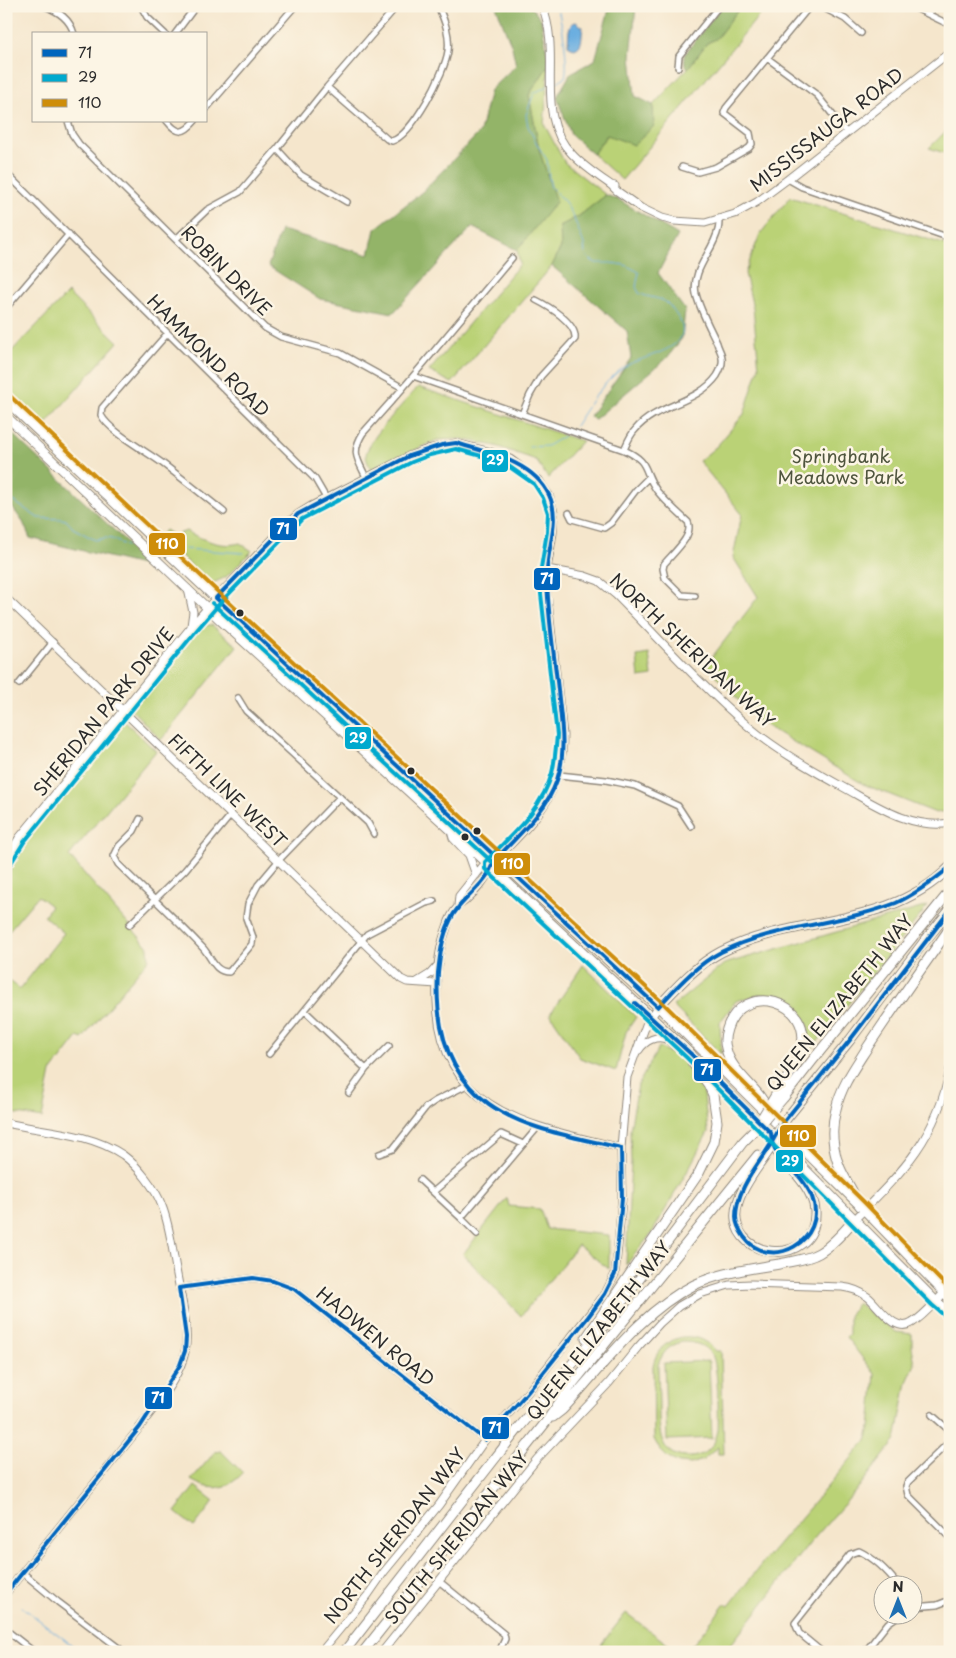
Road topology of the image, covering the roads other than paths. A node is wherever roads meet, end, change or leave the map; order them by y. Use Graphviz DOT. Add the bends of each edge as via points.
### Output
graph roads {
  1 [pos="45,6"];
  2 [pos="141,6"];
  3 [pos="196,6"];
  4 [pos="295,6"];
  5 [pos="397,6"];
  6 [pos="438,6"];
  7 [pos="542,6"];
  8 [pos="719,6"];
  9 [pos="810,6"];
  10 [pos="820,6"];
  11 [pos="911,6"];
  12 [pos="950,24"];
  13 [pos="73,32"];
  14 [pos="162,32"];
  15 [pos="176,32"];
  16 [pos="861,33"];
  17 [pos="950,52"];
  18 [pos="766,58"];
  19 [pos="678,66"];
  20 [pos="327,87"];
  21 [pos="208,107"];
  22 [pos="68,122"];
  23 [pos="168,122"];
  24 [pos="194,122"];
  25 [pos="847,133"];
  26 [pos="277,149"];
  27 [pos="682,167"];
  28 [pos="6,174"];
  29 [pos="788,179"];
  30 [pos="347,202"];
  31 [pos="717,219"];
  32 [pos="69,234"];
  33 [pos="950,238"];
  34 [pos="176,239"];
  35 [pos="512,258"];
  36 [pos="536,300"];
  37 [pos="6,308"];
  38 [pos="167,334"];
  39 [pos="413,376"];
  40 [pos="404,388"];
  41 [pos="6,401"];
  42 [pos="522,414"];
  43 [pos="6,416"];
  44 [pos="624,450"];
  45 [pos="366,477"];
  46 [pos="649,477"];
  47 [pos="326,498"];
  48 [pos="224,512"];
  49 [pos="569,513"];
  50 [pos="547,569"];
  51 [pos="188,589"];
  52 [pos="695,596"];
  53 [pos="6,598"];
  54 [pos="216,598"];
  55 [pos="208,607"];
  56 [pos="191,627"];
  57 [pos="53,642"];
  58 [pos="19,684"];
  59 [pos="238,698"];
  60 [pos="124,710"];
  61 [pos="559,775"];
  62 [pos="340,798"];
  63 [pos="231,815"];
  64 [pos="140,818"];
  65 [pos="950,822"];
  66 [pos="691,826"];
  67 [pos="450,831"];
  68 [pos="374,834"];
  69 [pos="498,858"];
  70 [pos="6,860"];
  71 [pos="278,860"];
  72 [pos="490,866"];
  73 [pos="950,867"];
  74 [pos="476,875"];
  75 [pos="950,891"];
  76 [pos="154,900"];
  77 [pos="434,902"];
  78 [pos="458,906"];
  79 [pos="950,910"];
  80 [pos="129,925"];
  81 [pos="950,928"];
  82 [pos="362,940"];
  83 [pos="439,963"];
  84 [pos="414,983"];
  85 [pos="437,984"];
  86 [pos="658,1007"];
  87 [pos="306,1010"];
  88 [pos="650,1016"];
  89 [pos="389,1046"];
  90 [pos="269,1054"];
  91 [pos="690,1054"];
  92 [pos="366,1069"];
  93 [pos="950,1069"];
  94 [pos="629,1070"];
  95 [pos="467,1085"];
  96 [pos="349,1093"];
  97 [pos="781,1095"];
  98 [pos="775,1122"];
  99 [pos="6,1123"];
  100 [pos="538,1127"];
  101 [pos="766,1130"];
  102 [pos="523,1144"];
  103 [pos="622,1148"];
  104 [pos="379,1154"];
  105 [pos="761,1157"];
  106 [pos="420,1180"];
  107 [pos="433,1192"];
  108 [pos="862,1208"];
  109 [pos="461,1218"];
  110 [pos="855,1219"];
  111 [pos="477,1234"];
  112 [pos="179,1288"];
  113 [pos="947,1296"];
  114 [pos="936,1301"];
  115 [pos="950,1312"];
  116 [pos="551,1390"];
  117 [pos="932,1415"];
  118 [pos="546,1422"];
  119 [pos="950,1431"];
  120 [pos="485,1440"];
  121 [pos="950,1441"];
  122 [pos="950,1537"];
  123 [pos="23,1572"];
  124 [pos="891,1576"];
  125 [pos="440,1582"];
  126 [pos="6,1593"];
  127 [pos="950,1600"];
  128 [pos="924,1606"];
  129 [pos="886,1626"];
  130 [pos="6,1630"];
  131 [pos="34,1652"];
  132 [pos="124,1652"];
  133 [pos="321,1652"];
  134 [pos="344,1652"];
  135 [pos="363,1652"];
  136 [pos="382,1652"];
  137 [pos="499,1652"];
  138 [pos="822,1652"];
  139 [pos="865,1652"];
  1 -- 13 [label="street" via="63,16"];
  2 -- 14 [label="street"];
  3 -- 15 [label="street"];
  4 -- 21 [label="street"];
  5 -- 20 [label="street"];
  6 -- 20 [label="street" via="447,27 446,62 418,117 400,138 387,139"];
  7 -- 31 [label="street, MISSISSAUGA ROAD" via="550,37 551,114 556,131 570,153 611,185 652,209 684,218"];
  8 -- 19 [label="street" via="679,56"];
  9 -- 18 [label="street"];
  10 -- 16 [label="street" via="845,19"];
  11 -- 12 [label="street"];
  17 -- 25 [label="street, MISSISSAUGA ROAD"];
  18 -- 25 [label="street" via="817,95"];
  18 -- 27 [label="street" via="724,113 750,133 752,144 749,148 716,167 698,172"];
  20 -- 26 [label="street"];
  22 -- 34 [label="street, ROBIN DRIVE" via="79,144"];
  23 -- 24 [label="street" via="179,132 189,129"];
  25 -- 29 [label="street, MISSISSAUGA ROAD"];
  26 -- 30 [label="street" via="301,175"];
  26 -- 34 [label="street" via="240,192 207,210"];
  28 -- 32 [label="street, HAMMOND ROAD"];
  29 -- 31 [label="street, MISSISSAUGA ROAD" via="757,202"];
  29 -- 33 [label="street" via="802,188"];
  31 -- 44 [label="street" via="718,231 700,267 696,292 722,356 721,368 710,384 642,423 634,430"];
  32 -- 37 [label="street"];
  32 -- 38 [label="street, HAMMOND ROAD"];
  34 -- 40 [label="street, ROBIN DRIVE" via="265,328 281,337 340,353"];
  35 -- 39 [label="street"];
  36 -- 42 [label="street" via="571,326 576,336 541,376"];
  38 -- 47 [label="street, HAMMOND ROAD" via="315,480"];
  38 -- 48 [label="street" via="102,408 101,415"];
  39 -- 40 [label="street"];
  39 -- 42 [label="street"];
  40 -- 45 [label="street" via="358,441 356,453"];
  41 -- 54 [label="main road"];
  42 -- 44 [label="street"];
  43 -- 51 [label="main road"];
  44 -- 46 [label="street" via="643,461"];
  45 -- 47 [label="street, SHERIDAN PARK DRIVE"];
  45 -- 50 [label="street, SHERIDAN PARK DRIVE" via="410,456 456,443 510,459 539,480 549,495 554,512"];
  46 -- 49 [label="street" via="604,528 572,519"];
  46 -- 52 [label="street" via="664,499 690,526 687,536 664,564 663,574 682,595"];
  47 -- 54 [label="street, SHERIDAN PARK DRIVE" via="288,523"];
  50 -- 61 [label="street, SHERIDAN PARK DRIVE" via="563,735"];
  50 -- 65 [label="street, NORTH SHERIDAN WAY" via="599,581 748,726 774,746 868,801 909,820 931,824"];
  51 -- 55 [label="main road"];
  51 -- 56 [label="street" via="193,608"];
  53 -- 57 [label="street, FIFTH LINE WEST"];
  54 -- 55 [label="street, SHERIDAN PARK DRIVE"];
  54 -- 69 [label="main road"];
  55 -- 56 [label="street, SHERIDAN PARK DRIVE"];
  55 -- 67 [label="main road"];
  56 -- 60 [label="street, SHERIDAN PARK DRIVE"];
  57 -- 58 [label="street"];
  57 -- 60 [label="street, FIFTH LINE WEST"];
  59 -- 62 [label="street" via="246,711"];
  60 -- 63 [label="street, FIFTH LINE WEST"];
  60 -- 70 [label="street, SHERIDAN PARK DRIVE" via="33,820"];
  61 -- 66 [label="street" via="635,786 678,806"];
  61 -- 69 [label="street, SHERIDAN PARK DRIVE" via="543,809"];
  62 -- 68 [label="street" via="368,823"];
  62 -- 71 [label="street"];
  63 -- 71 [label="street, FIFTH LINE WEST"];
  63 -- 76 [label="street" via="185,870"];
  64 -- 76 [label="street" via="114,856"];
  67 -- 72 [label="main road"];
  67 -- 74 [label="street" via="469,855"];
  69 -- 72 [label="street, SHERIDAN PARK DRIVE"];
  69 -- 86 [label="main road"];
  71 -- 76 [label="street" via="248,904 246,918 252,944 229,972 218,969 203,948"];
  71 -- 82 [label="street, FIFTH LINE WEST"];
  72 -- 74 [label="street" via="483,866"];
  72 -- 78 [label="street" via="490,872"];
  72 -- 88 [label="main road"];
  73 -- 86 [label="highway" via="914,894 886,907 764,936 720,952 688,976"];
  74 -- 78 [label="street" via="459,896"];
  75 -- 97 [label="highway, QUEEN ELIZABETH WAY"];
  76 -- 80 [label="street"];
  77 -- 82 [label="street" via="426,903 367,934"];
  78 -- 83 [label="street" via="447,927"];
  79 -- 98 [label="highway, QUEEN ELIZABETH WAY" via="794,1110"];
  81 -- 108 [label="highway" via="887,1017 849,1077 835,1109 833,1136 837,1162"];
  82 -- 84 [label="street, FIFTH LINE WEST" via="401,979"];
  82 -- 87 [label="street"];
  83 -- 84 [label="street"];
  83 -- 85 [label="street"];
  84 -- 85 [label="street, FIFTH LINE WEST"];
  85 -- 95 [label="street" via="444,1044"];
  86 -- 88 [label="street, NORTH SHERIDAN WAY"];
  86 -- 98 [label="main road"];
  87 -- 90 [label="street"];
  87 -- 92 [label="street"];
  88 -- 91 [label="main road"];
  88 -- 94 [label="street, NORTH SHERIDAN WAY"];
  89 -- 92 [label="street"];
  91 -- 94 [label="street" via="668,1040 654,1039 644,1043"];
  91 -- 101 [label="main road"];
  91 -- 116 [label="highway" via="713,1095 717,1122 714,1142 699,1173"];
  92 -- 96 [label="street"];
  93 -- 108 [label="street" via="941,1105 925,1140 908,1163"];
  94 -- 103 [label="street, NORTH SHERIDAN WAY"];
  95 -- 100 [label="street" via="508,1115"];
  95 -- 104 [label="street" via="426,1107 393,1149"];
  97 -- 98 [label="highway" via="802,1048 802,1031 793,1012 784,1004 760,1000 735,1014 725,1035 725,1047 737,1071 767,1105"];
  97 -- 101 [label="highway, QUEEN ELIZABETH WAY, bridge" via="764,1113"];
  98 -- 105 [label="highway, QUEEN ELIZABETH WAY, bridge" via="778,1137"];
  98 -- 108 [label="main road"];
  99 -- 112 [label="street" via="77,1135 124,1156 142,1174 162,1204"];
  100 -- 102 [label="street"];
  100 -- 103 [label="street"];
  101 -- 105 [label="highway" via="773,1146 809,1192 815,1209 810,1234 788,1252 762,1250 754,1246 737,1224 738,1202"];
  101 -- 110 [label="main road"];
  101 -- 116 [label="highway, QUEEN ELIZABETH WAY" via="744,1142"];
  102 -- 107 [label="street" via="501,1134"];
  102 -- 109 [label="street"];
  103 -- 120 [label="street, NORTH SHERIDAN WAY" via="622,1198 615,1274 588,1317 522,1400"];
  105 -- 118 [label="highway, QUEEN ELIZABETH WAY" via="570,1387"];
  106 -- 107 [label="street"];
  107 -- 109 [label="street"];
  108 -- 110 [label="street"];
  108 -- 113 [label="main road"];
  109 -- 111 [label="street"];
  110 -- 114 [label="main road"];
  110 -- 118 [label="highway" via="826,1248 809,1258 719,1275 675,1296 640,1324 562,1410"];
  112 -- 120 [label="street, HADWEN ROAD" via="253,1278 273,1280 294,1289"];
  112 -- 123 [label="street" via="186,1337 180,1366 140,1427"];
  113 -- 114 [label="street, SOUTH SHERIDAN WAY"];
  114 -- 115 [label="main road"];
  114 -- 125 [label="street, SOUTH SHERIDAN WAY" via="912,1323 904,1325 894,1322 867,1296 851,1288 751,1284 729,1285 700,1294 679,1306 638,1347 609,1383 537,1459"];
  116 -- 134 [label="highway, QUEEN ELIZABETH WAY"];
  117 -- 119 [label="street"];
  118 -- 135 [label="highway, QUEEN ELIZABETH WAY"];
  120 -- 133 [label="street, NORTH SHERIDAN WAY" via="439,1505"];
  121 -- 122 [label="street" via="906,1486 908,1495"];
  123 -- 126 [label="street"];
  123 -- 132 [label="street"];
  124 -- 138 [label="street" via="865,1553 850,1554 795,1623 799,1633"];
  125 -- 136 [label="street, SOUTH SHERIDAN WAY"];
  125 -- 137 [label="street" via="504,1634 505,1640"];
  127 -- 128 [label="street"];
  129 -- 139 [label="street"];
  130 -- 131 [label="street"];
}
